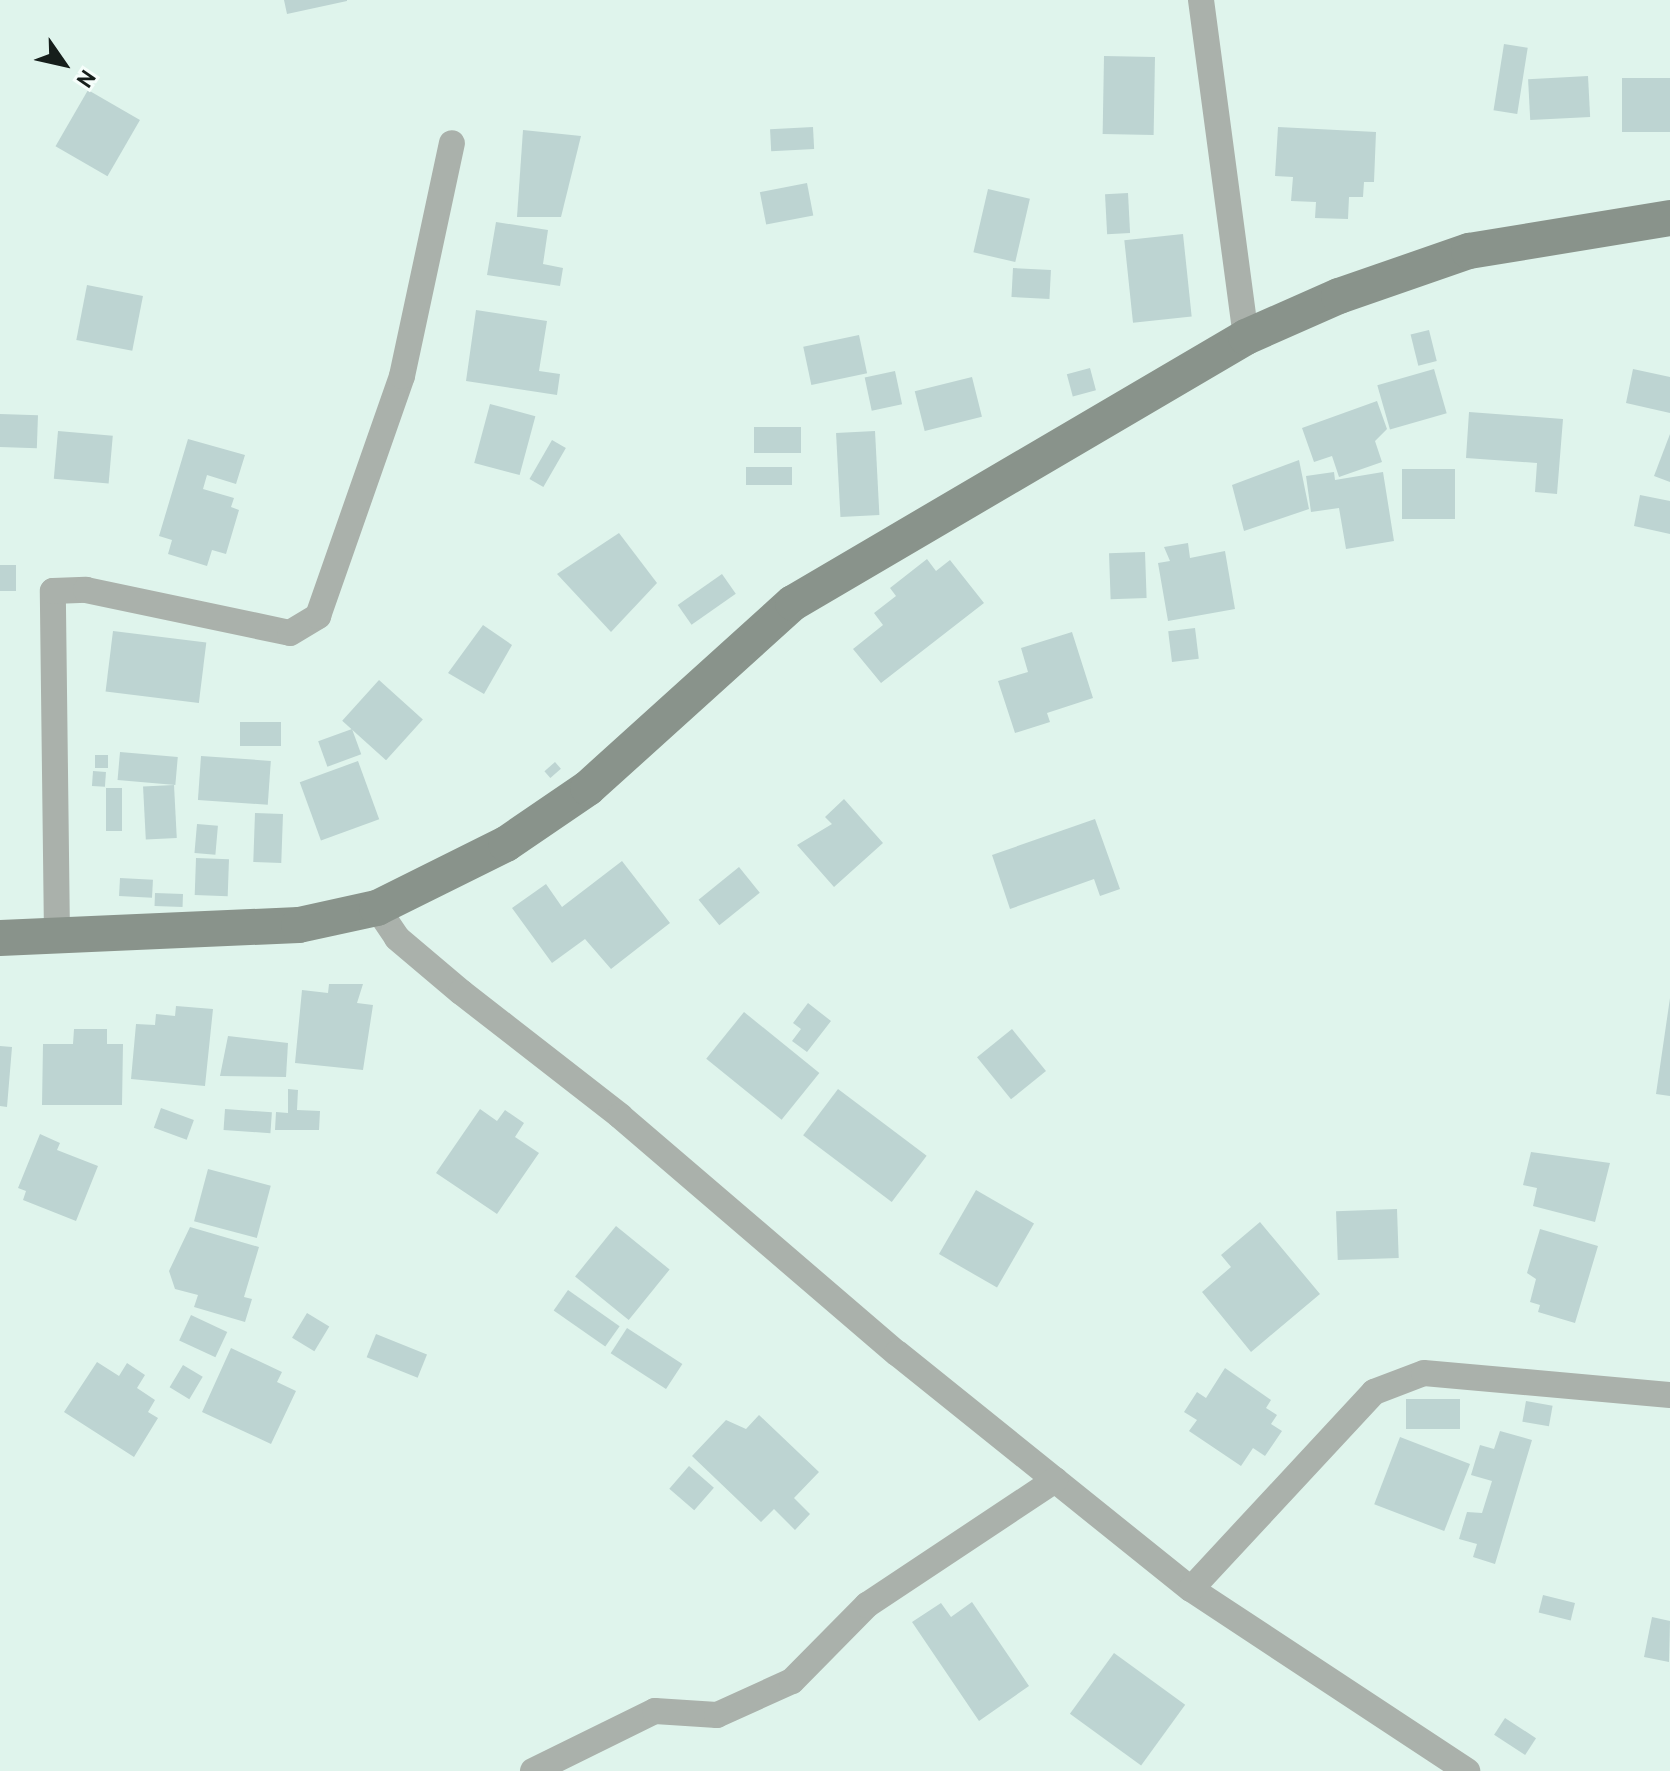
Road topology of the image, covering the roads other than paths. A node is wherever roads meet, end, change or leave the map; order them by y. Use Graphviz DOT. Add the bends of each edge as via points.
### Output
graph roads {
  1 [pos="1201,0"];
  2 [pos="452,143"];
  3 [pos="1670,218"];
  4 [pos="1246,337"];
  5 [pos="377,908"];
  6 [pos="57,936"];
  7 [pos="0,938"];
  8 [pos="1670,1395"];
  9 [pos="1055,1480"];
  10 [pos="1191,1589"];
  11 [pos="533,1771"];
  12 [pos="1467,1771"];
  1 -- 4 [label="street"];
  2 -- 6 [label="street" via="402,376 318,616 290,633 86,590 53,591"];
  3 -- 4 [label="street" via="1469,251 1339,296"];
  4 -- 5 [label="street" via="793,603 588,788 506,844"];
  5 -- 6 [label="street" via="299,925"];
  5 -- 9 [label="street" via="397,938 461,992 620,1116"];
  6 -- 7 [label="street"];
  8 -- 10 [label="street" via="1424,1373 1374,1392"];
  9 -- 10 [label="street"];
  9 -- 11 [label="street" via="867,1605 792,1681 717,1715 655,1711"];
  10 -- 12 [label="street"];
}
